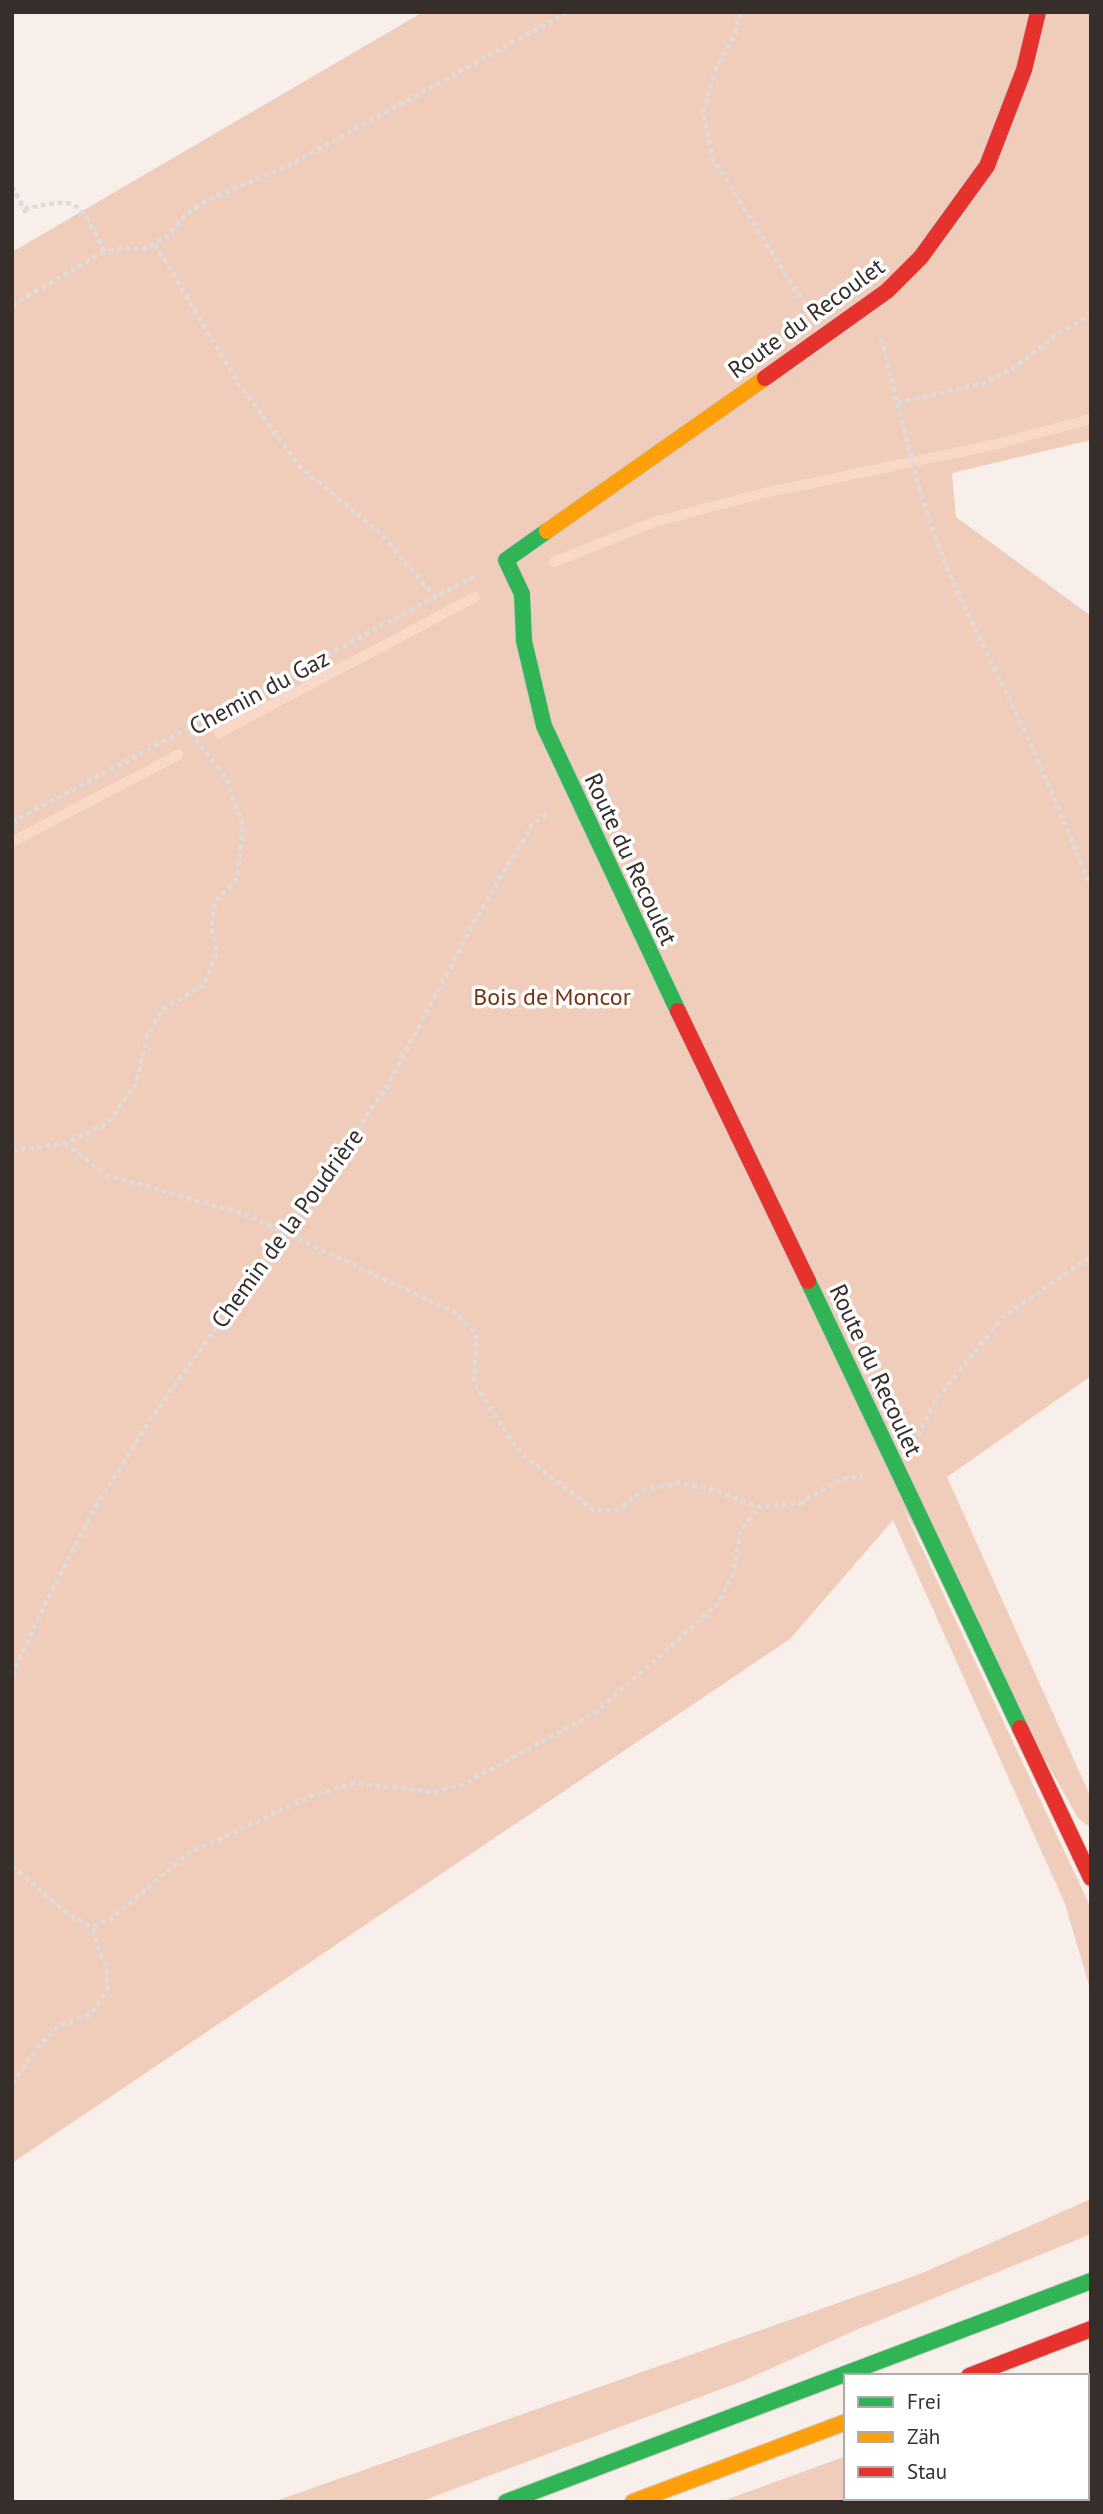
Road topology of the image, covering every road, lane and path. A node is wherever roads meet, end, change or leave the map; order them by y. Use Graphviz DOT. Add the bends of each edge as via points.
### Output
graph roads {
  1 [pos="568,12"];
  2 [pos="740,12"];
  3 [pos="1038,12"];
  4 [pos="12,186"];
  5 [pos="155,244"];
  6 [pos="106,253"];
  7 [pos="12,305"];
  8 [pos="867,306"];
  9 [pos="1091,314"];
  10 [pos="824,335"];
  11 [pos="898,403"];
  12 [pos="506,560"];
  13 [pos="436,598"];
  14 [pos="188,730"];
  15 [pos="573,790"];
  16 [pos="12,822"];
  17 [pos="1091,888"];
  18 [pos="65,1143"];
  19 [pos="12,1151"];
  20 [pos="283,1233"];
  21 [pos="1091,1254"];
  22 [pos="897,1469"];
  23 [pos="760,1507"];
  24 [pos="12,1675"];
  25 [pos="13,1866"];
  26 [pos="1091,1878"];
  27 [pos="93,1927"];
  28 [pos="12,2083"];
  29 [pos="1091,2281"];
  30 [pos="1091,2329"];
  31 [pos="844,2374"];
  32 [pos="845,2374"];
  33 [pos="974,2374"];
  34 [pos="844,2423"];
  35 [pos="506,2502"];
  36 [pos="633,2502"];
  1 -- 5 [label="path" via="288,166 207,200"];
  2 -- 10 [label="path" via="703,112 713,159"];
  3 -- 8 [label="main road, Route du Recoulet" via="1024,70 986,166 922,257"];
  4 -- 6 [label="path" via="25,211 55,202 80,207"];
  5 -- 6 [label="path"];
  5 -- 13 [label="path" via="238,383 301,468 380,533"];
  6 -- 7 [label="path"];
  8 -- 10 [label="main road, Route du Recoulet"];
  8 -- 11 [label="path" via="880,333"];
  9 -- 11 [label="path" via="987,382"];
  10 -- 12 [label="main road, Route du Recoulet"];
  11 -- 17 [label="path" via="944,560 1064,819"];
  12 -- 13 [label="path, Chemin du Gaz"];
  12 -- 15 [label="main road, Route du Recoulet" via="522,594 524,641 544,726"];
  13 -- 14 [label="path, Chemin du Gaz"];
  14 -- 16 [label="path, Chemin du Gaz"];
  14 -- 18 [label="path" via="226,778 243,826 237,878 215,902 211,926 217,952 204,985 163,1009 147,1036 136,1084 108,1123"];
  15 -- 20 [label="path, Chemin de la Poudrière" via="532,825 474,922 385,1090"];
  15 -- 22 [label="main road, Route du Recoulet"];
  18 -- 19 [label="path"];
  18 -- 20 [label="path" via="106,1175 245,1214"];
  20 -- 23 [label="path" via="454,1312 476,1333 474,1383 520,1453 594,1510 617,1510 644,1490 678,1483"];
  20 -- 24 [label="path, Chemin de la Poudrière" via="148,1423 94,1510"];
  21 -- 22 [label="path" via="1003,1317 937,1398"];
  22 -- 23 [label="path" via="840,1479 800,1503"];
  22 -- 26 [label="main road, Route du Recoulet"];
  23 -- 27 [label="path" via="741,1529 733,1575 717,1605 595,1713 464,1784 433,1792 355,1783 314,1795 189,1853 111,1919"];
  25 -- 27 [label="path" via="72,1917"];
  27 -- 28 [label="path" via="107,1967 107,1990 91,2014 60,2026 42,2042"];
  29 -- 32 [label="main road"];
  30 -- 33 [label="main road"];
  31 -- 35 [label="main road"];
  34 -- 36 [label="main road"];
}
